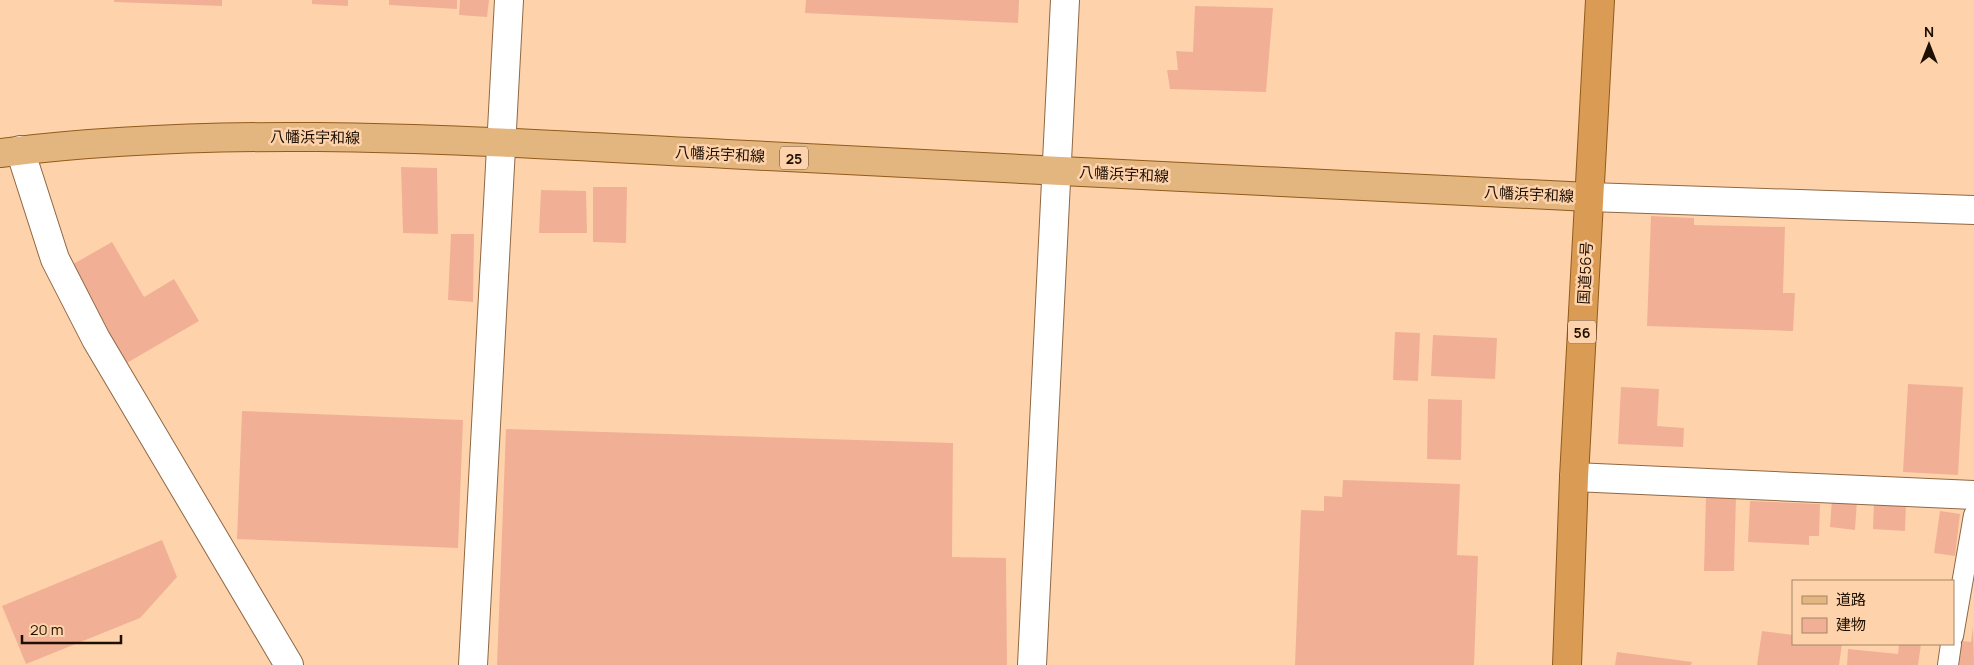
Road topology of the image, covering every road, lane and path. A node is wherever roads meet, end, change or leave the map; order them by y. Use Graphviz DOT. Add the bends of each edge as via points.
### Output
graph roads {
  1 [pos="509,0"];
  2 [pos="1065,0"];
  3 [pos="1600,0"];
  4 [pos="501,142"];
  5 [pos="10,151"];
  6 [pos="1057,171"];
  7 [pos="1589,197"];
  8 [pos="1974,210"];
  9 [pos="1574,477"];
  10 [pos="1974,495"];
  11 [pos="1974,515"];
  12 [pos="1954,630"];
  13 [pos="1952,645"];
  14 [pos="288,665"];
  15 [pos="473,665"];
  16 [pos="1032,665"];
  17 [pos="1567,665"];
  18 [pos="1948,665"];
  1 -- 4 [label="street"];
  2 -- 6 [label="street"];
  3 -- 7 [label="highway, 国道56号 / 56"];
  4 -- 5 [label="main road, 八幡浜宇和線 / 25" via="281,135 155,139"];
  4 -- 6 [label="main road, 八幡浜宇和線 / 25"];
  4 -- 15 [label="street"];
  5 -- 14 [label="street" via="55,259 101,348"];
  6 -- 7 [label="main road, 八幡浜宇和線 / 25"];
  6 -- 16 [label="street"];
  7 -- 8 [label="street"];
  7 -- 9 [label="highway, 国道56号 / 56"];
  9 -- 10 [label="street"];
  9 -- 17 [label="highway, 国道56号 / 56"];
  11 -- 12 [label="lane"];
  13 -- 18 [label="lane"];
}
